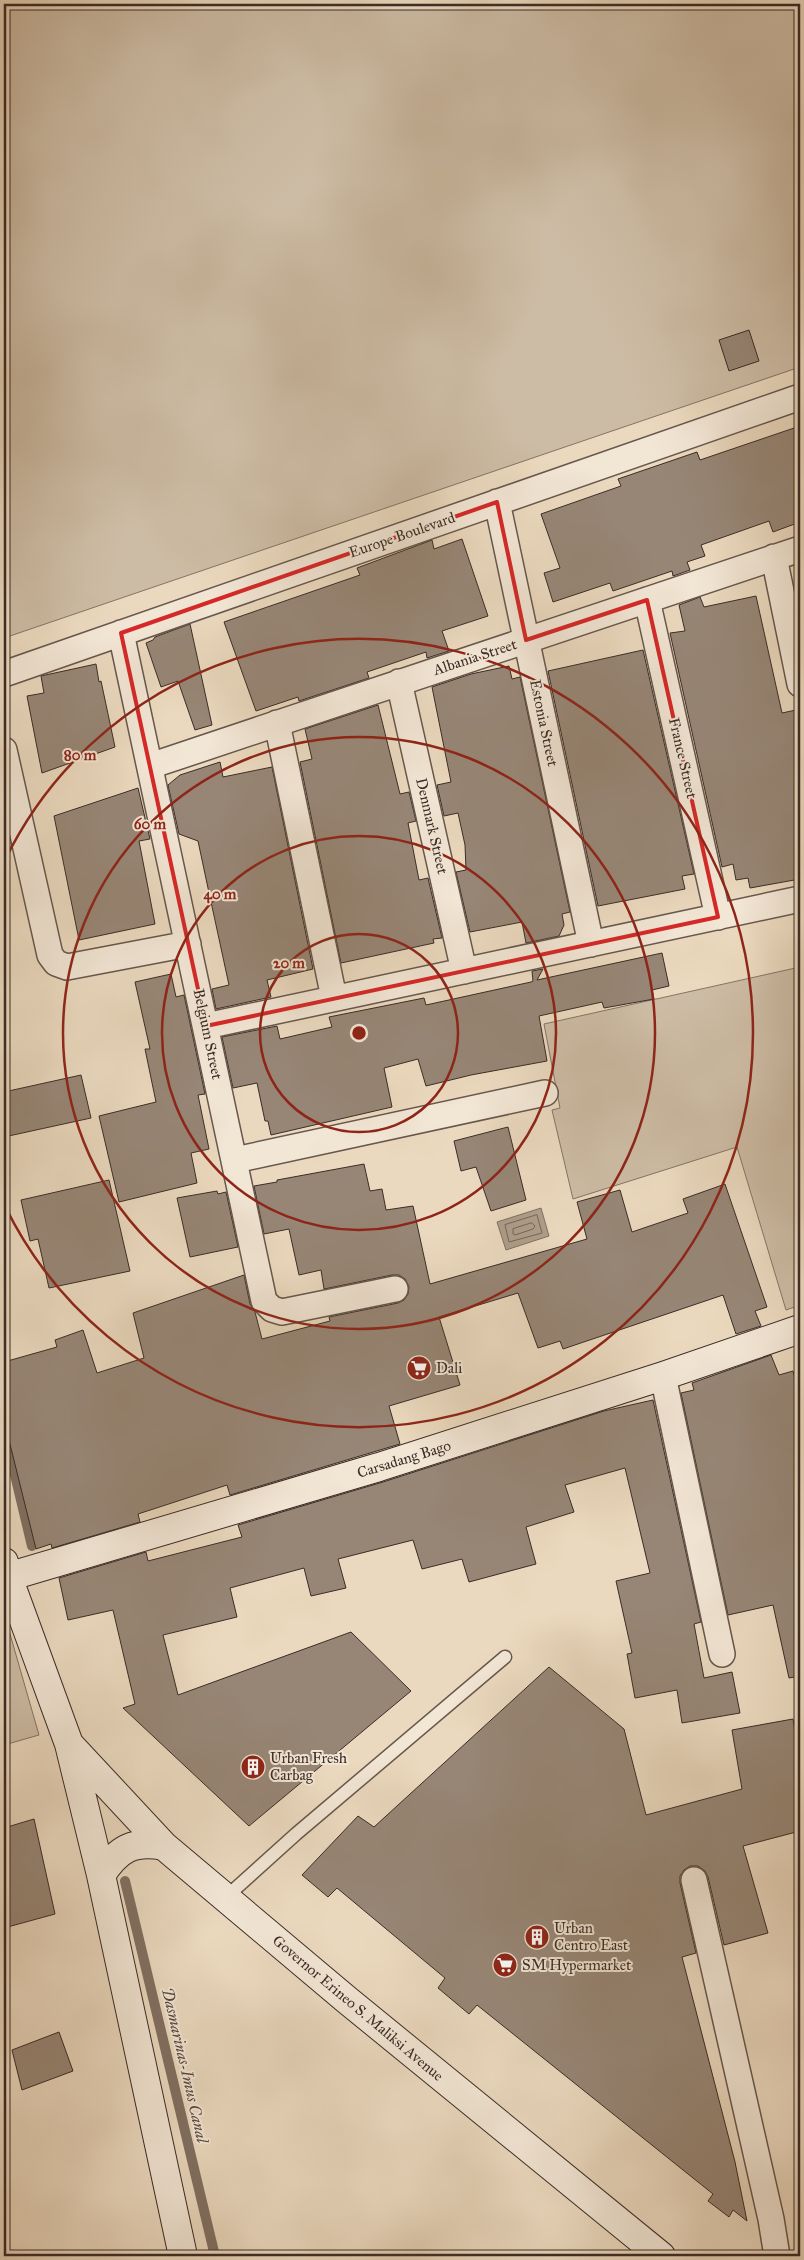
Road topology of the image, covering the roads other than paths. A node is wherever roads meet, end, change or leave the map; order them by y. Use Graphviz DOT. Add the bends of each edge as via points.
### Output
graph roads {
  1 [pos="800,397"];
  2 [pos="497,502"];
  3 [pos="800,549"];
  4 [pos="774,558"];
  5 [pos="647,600"];
  6 [pos="121,633"];
  7 [pos="526,640"];
  8 [pos="4,674"];
  9 [pos="399,682"];
  10 [pos="800,684"];
  11 [pos="277,723"];
  12 [pos="4,750"];
  13 [pos="150,766"];
  14 [pos="800,900"];
  15 [pos="718,917"];
  16 [pos="188,944"];
  17 [pos="591,944"];
  18 [pos="464,971"];
  19 [pos="334,998"];
  20 [pos="206,1026"];
  21 [pos="545,1093"];
  22 [pos="235,1160"];
  23 [pos="395,1289"];
  24 [pos="800,1329"];
  25 [pos="662,1376"];
  26 [pos="5,1572"];
  27 [pos="722,1654"];
  28 [pos="505,1657"];
  29 [pos="69,1744"];
  30 [pos="164,1846"];
  31 [pos="102,1875"];
  32 [pos="694,1880"];
  33 [pos="225,1898"];
  34 [pos="183,2256"];
  35 [pos="661,2256"];
  36 [pos="777,2256"];
  1 -- 2 [label="street, Europe Boulevard"];
  2 -- 6 [label="street, Europe Boulevard"];
  2 -- 7 [label="street, Estonia Street"];
  3 -- 4 [label="street, Albania Street"];
  4 -- 5 [label="street, Albania Street"];
  4 -- 10 [label="street"];
  5 -- 7 [label="street, Albania Street"];
  5 -- 15 [label="street, France Street"];
  6 -- 8 [label="street, Europe Boulevard"];
  6 -- 13 [label="street, Belgium Street"];
  7 -- 9 [label="street, Albania Street"];
  7 -- 17 [label="street, Estonia Street"];
  9 -- 11 [label="street, Albania Street"];
  9 -- 18 [label="street, Denmark Street"];
  11 -- 13 [label="street, Albania Street"];
  11 -- 19 [label="street"];
  12 -- 16 [label="street" via="50,955 56,963 67,968"];
  13 -- 16 [label="street, Belgium Street"];
  14 -- 15 [label="street"];
  15 -- 17 [label="street"];
  16 -- 20 [label="street, Belgium Street"];
  17 -- 18 [label="street"];
  18 -- 19 [label="street"];
  19 -- 20 [label="street"];
  20 -- 22 [label="street, Belgium Street"];
  21 -- 22 [label="street"];
  22 -- 23 [label="street, Belgium Street" via="264,1301 272,1309 282,1312"];
  24 -- 25 [label="main road, Carsadang Bago"];
  25 -- 26 [label="main road, Carsadang Bago" via="378,1467"];
  25 -- 27 [label="street"];
  26 -- 29 [label="main road, Governor Erineo S. Maliksi Avenue"];
  28 -- 33 [label="lane"];
  29 -- 30 [label="main road, Governor Erineo S. Maliksi Avenue"];
  29 -- 31 [label="main road, Governor Erineo S. Maliksi Avenue"];
  30 -- 31 [label="main road" via="140,1843 127,1848 110,1861"];
  30 -- 33 [label="main road, Governor Erineo S. Maliksi Avenue"];
  31 -- 34 [label="main road, Governor Erineo S. Maliksi Avenue"];
  32 -- 36 [label="street"];
  33 -- 35 [label="main road, Governor Erineo S. Maliksi Avenue"];
}
